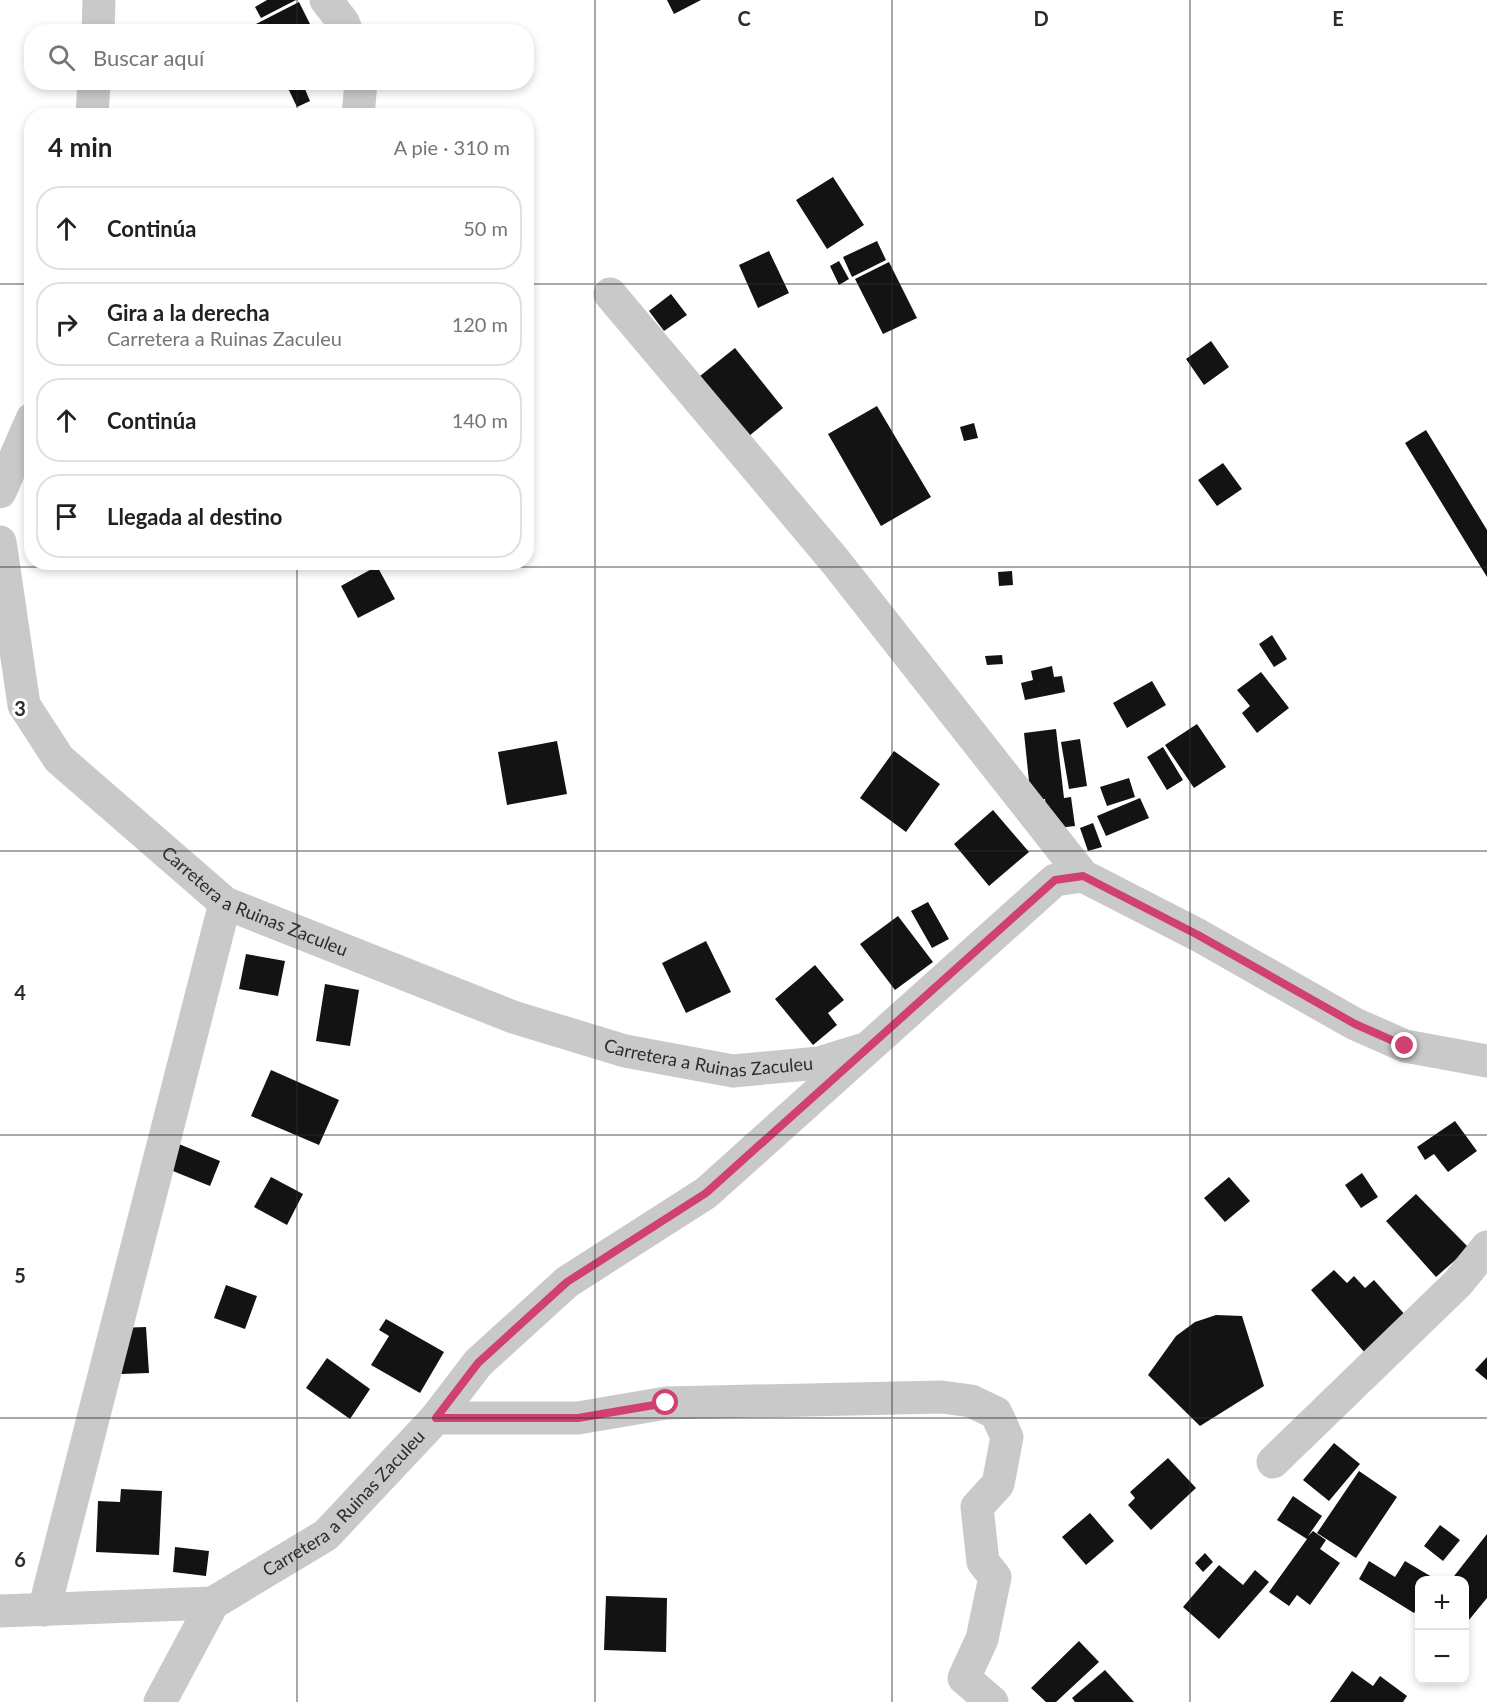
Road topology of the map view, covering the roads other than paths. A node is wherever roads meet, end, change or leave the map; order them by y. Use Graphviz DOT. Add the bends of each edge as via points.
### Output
graph roads {
  1 [pos="99,0"];
  2 [pos="326,0"];
  3 [pos="98,24"];
  4 [pos="344,24"];
  5 [pos="94,90"];
  6 [pos="360,90"];
  7 [pos="92,108"];
  8 [pos="359,108"];
  9 [pos="610,294"];
  10 [pos="24,437"];
  11 [pos="0,492"];
  12 [pos="0,542"];
  13 [pos="1083,876"];
  14 [pos="225,903"];
  15 [pos="869,1048"];
  16 [pos="1487,1061"];
  17 [pos="1487,1247"];
  18 [pos="436,1418"];
  19 [pos="1273,1462"];
  20 [pos="213,1603"];
  21 [pos="44,1610"];
  22 [pos="0,1611"];
  23 [pos="160,1702"];
  24 [pos="992,1702"];
  1 -- 3 [label="street"];
  2 -- 4 [label="street"];
  5 -- 7 [label="street"];
  6 -- 8 [label="street"];
  9 -- 13 [label="street" via="835,561"];
  10 -- 11 [label="street"];
  12 -- 14 [label="street, Carretera a Ruinas Zaculeu" via="24,705 59,759"];
  13 -- 15 [label="street" via="1055,880"];
  13 -- 16 [label="street" via="1198,935 1355,1024 1405,1046"];
  14 -- 15 [label="street, Carretera a Ruinas Zaculeu" via="513,1017 625,1051 733,1071 819,1063"];
  14 -- 21 [label="street"];
  15 -- 18 [label="street, Carretera a Ruinas Zaculeu" via="706,1193 567,1282 478,1363"];
  17 -- 19 [label="street" via="1458,1283"];
  18 -- 20 [label="street, Carretera a Ruinas Zaculeu" via="326,1535"];
  18 -- 24 [label="street" via="578,1418 666,1403 942,1397 971,1401 996,1413 1007,1437 998,1484 977,1507 983,1562 995,1577 982,1639 964,1678"];
  20 -- 21 [label="street"];
  20 -- 23 [label="street"];
  21 -- 22 [label="street"];
}
